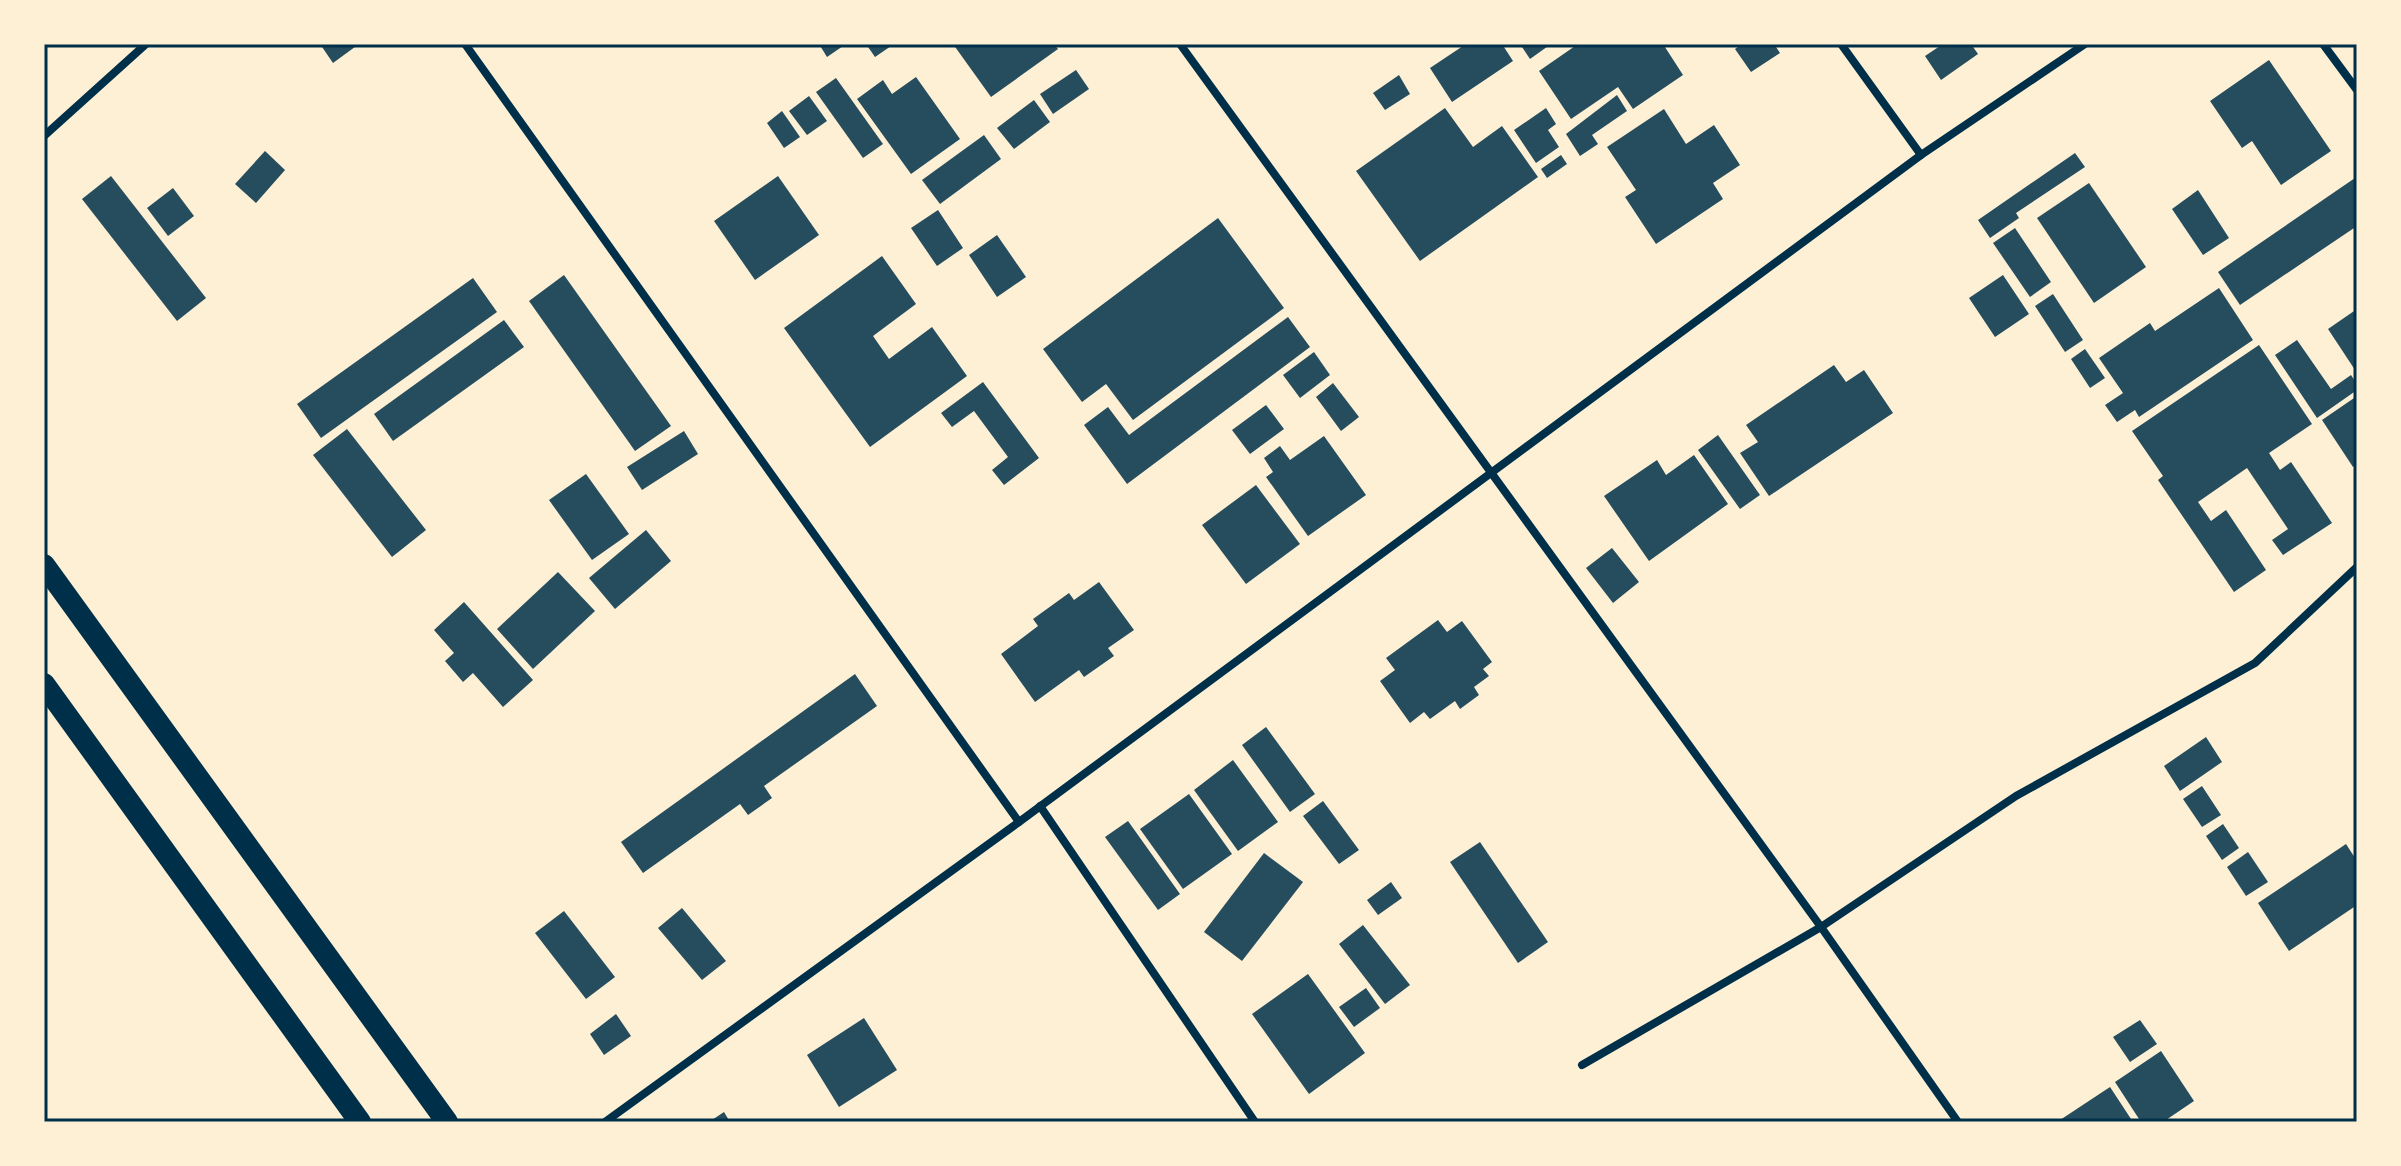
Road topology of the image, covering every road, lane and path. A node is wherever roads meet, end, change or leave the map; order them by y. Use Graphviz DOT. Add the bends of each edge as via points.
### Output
graph roads {
  1 [pos="146,44"];
  2 [pos="465,44"];
  3 [pos="1180,44"];
  4 [pos="1841,44"];
  5 [pos="2085,44"];
  6 [pos="2323,44"];
  7 [pos="2357,90"];
  8 [pos="44,136"];
  9 [pos="1921,155"];
  10 [pos="1488,472"];
  11 [pos="44,565"];
  12 [pos="2357,567"];
  13 [pos="44,684"];
  14 [pos="1040,806"];
  15 [pos="1019,822"];
  16 [pos="1821,927"];
  17 [pos="1582,1065"];
  18 [pos="360,1122"];
  19 [pos="447,1122"];
  20 [pos="605,1122"];
  21 [pos="1255,1122"];
  22 [pos="1958,1122"];
  1 -- 8 [label="street"];
  2 -- 15 [label="street"];
  3 -- 10 [label="street"];
  4 -- 9 [label="street"];
  5 -- 9 [label="street"];
  6 -- 7 [label="street"];
  9 -- 10 [label="street"];
  10 -- 14 [label="street"];
  10 -- 16 [label="street"];
  11 -- 19 [label="highway"];
  12 -- 16 [label="street" via="2255,663 2016,796"];
  13 -- 18 [label="highway"];
  14 -- 15 [label="street"];
  14 -- 21 [label="street"];
  15 -- 20 [label="street"];
  16 -- 17 [label="street"];
  16 -- 22 [label="street"];
}
